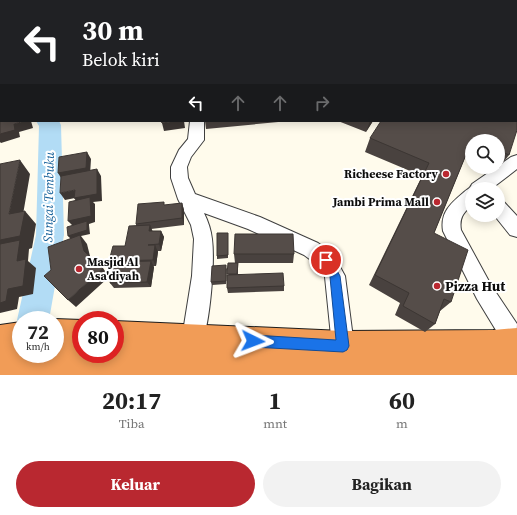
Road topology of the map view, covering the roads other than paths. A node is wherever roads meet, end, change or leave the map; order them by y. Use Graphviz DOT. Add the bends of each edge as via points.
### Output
graph roads {
  1 [pos="197,122"];
  2 [pos="517,161"];
  3 [pos="489,182"];
  4 [pos="187,199"];
  5 [pos="465,202"];
  6 [pos="505,215"];
  7 [pos="517,229"];
  8 [pos="124,335"];
  9 [pos="193,338"];
  10 [pos="64,341"];
  11 [pos="343,346"];
  12 [pos="516,352"];
  13 [pos="218,369"];
  1 -- 4 [label="street" via="196,140 178,162 178,178"];
  2 -- 3 [label="street"];
  4 -- 9 [label="street" via="197,217 203,238 201,288"];
  4 -- 11 [label="street" via="254,223 311,249 326,260 335,276"];
  5 -- 12 [label="street" via="452,214 452,231 501,318"];
  6 -- 7 [label="street"];
  8 -- 9 [label="highway"];
  9 -- 11 [label="highway"];
  10 -- 13 [label="highway" via="154,360"];
  11 -- 12 [label="highway" via="493,345"];
  12 -- 13 [label="highway" via="456,372"];
}
